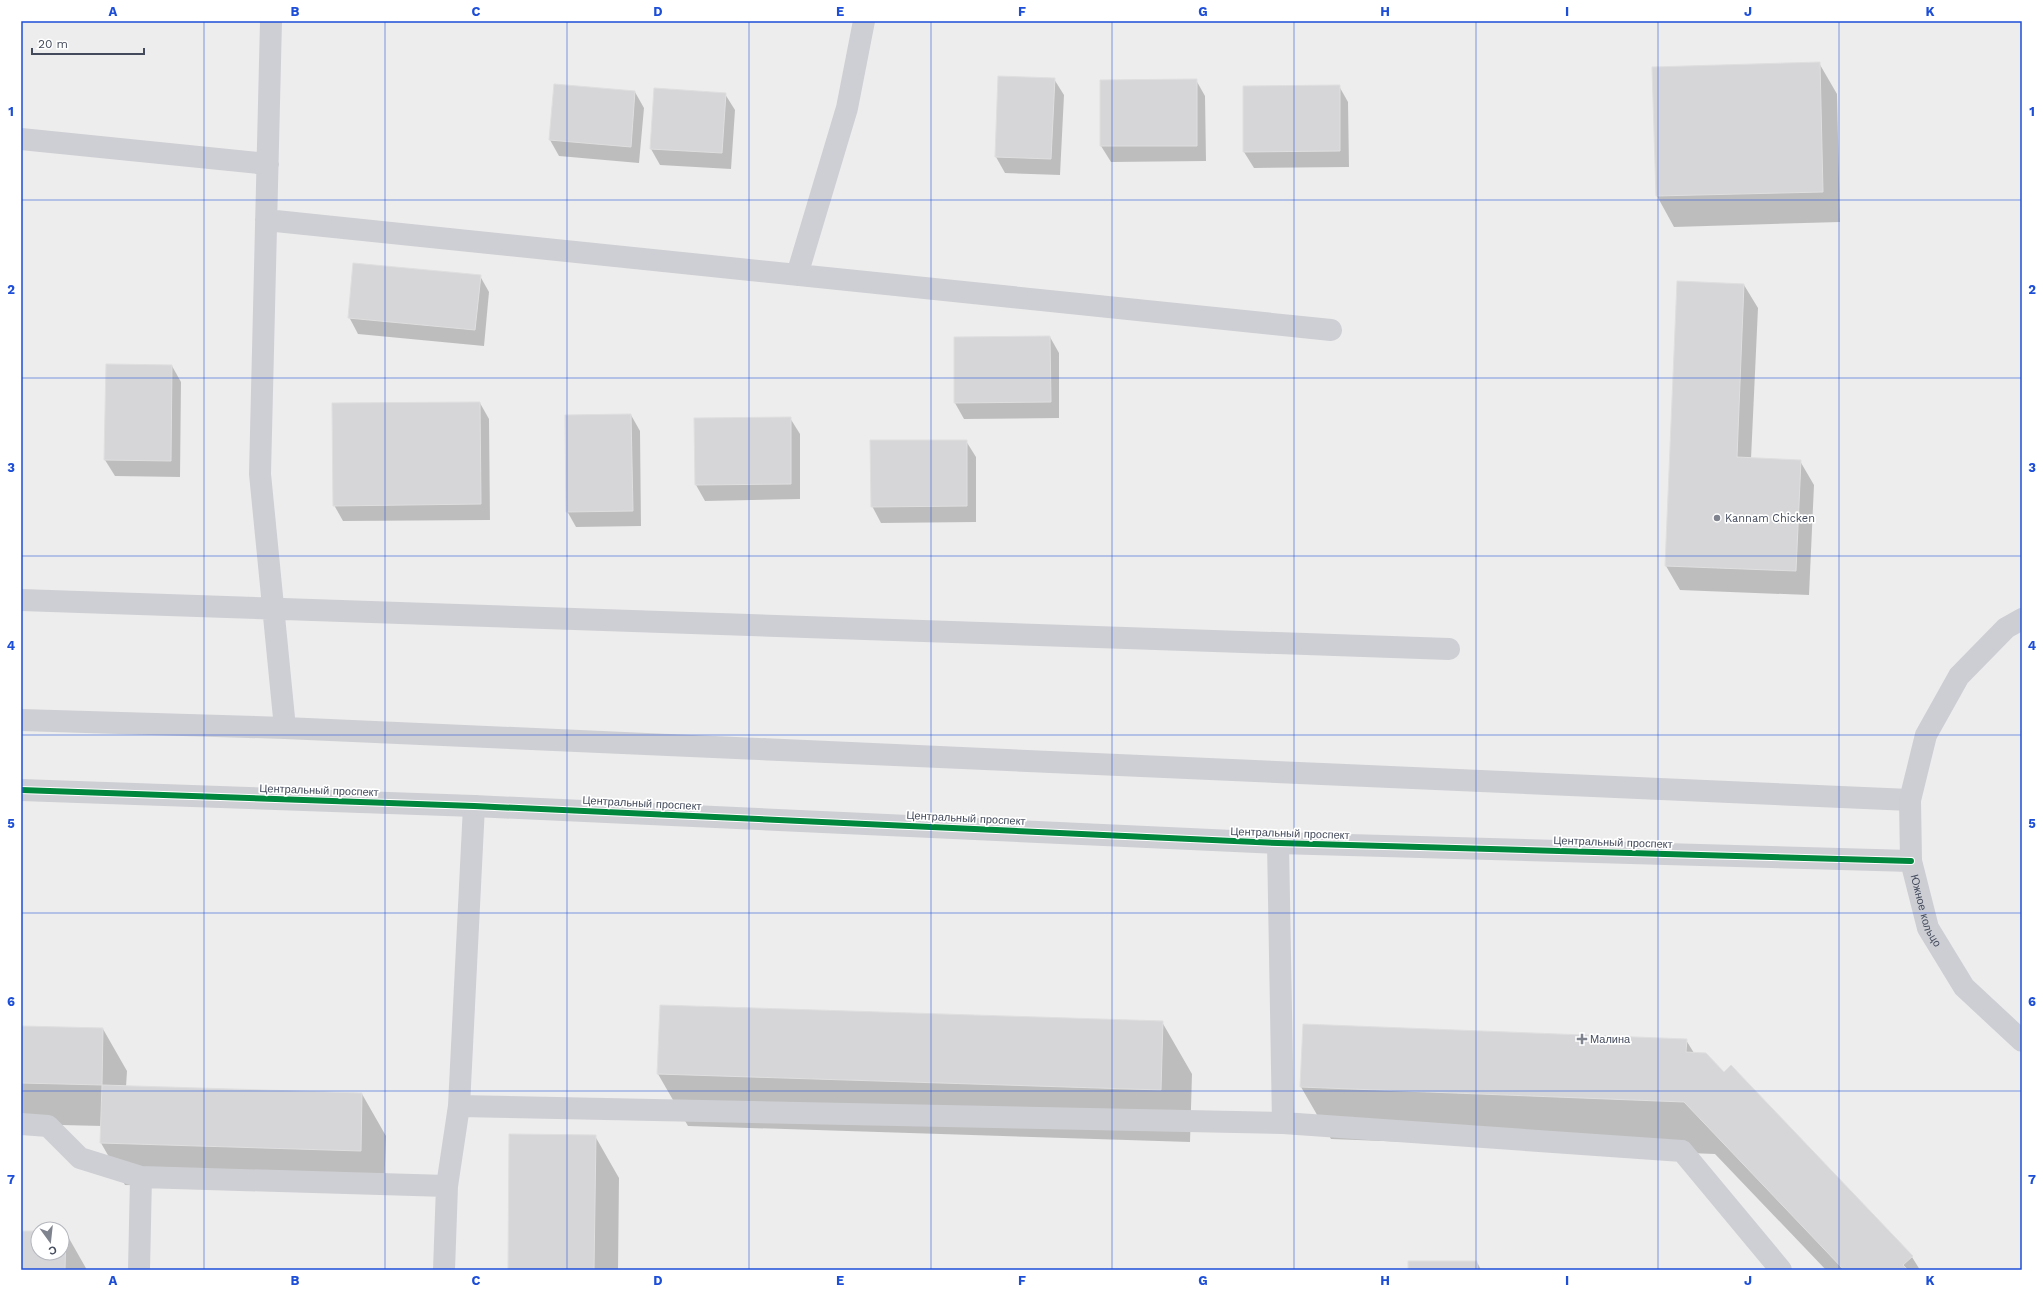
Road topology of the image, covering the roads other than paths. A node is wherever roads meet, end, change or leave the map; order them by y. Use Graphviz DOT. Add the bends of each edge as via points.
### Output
graph roads {
  1 [pos="271,21"];
  2 [pos="864,21"];
  3 [pos="21,139"];
  4 [pos="268,164"];
  5 [pos="266,220"];
  6 [pos="797,275"];
  7 [pos="1331,330"];
  8 [pos="21,600"];
  9 [pos="273,610"];
  10 [pos="2022,618"];
  11 [pos="1449,649"];
  12 [pos="21,720"];
  13 [pos="285,728"];
  14 [pos="21,790"];
  15 [pos="1910,800"];
  16 [pos="474,806"];
  17 [pos="1278,843"];
  18 [pos="1910,861"];
  19 [pos="2022,1041"];
  20 [pos="459,1106"];
  21 [pos="1283,1123"];
  22 [pos="21,1124"];
  23 [pos="141,1177"];
  24 [pos="447,1186"];
  25 [pos="138,1270"];
  26 [pos="444,1270"];
  27 [pos="1781,1270"];
  1 -- 4 [label="street"];
  2 -- 6 [label="street" via="847,108"];
  3 -- 4 [label="street"];
  4 -- 5 [label="street"];
  5 -- 6 [label="street"];
  5 -- 9 [label="street" via="260,474"];
  6 -- 7 [label="street"];
  8 -- 9 [label="street"];
  9 -- 11 [label="street"];
  9 -- 13 [label="street"];
  10 -- 15 [label="main road, Южное кольцо" via="2006,628 1959,676 1926,735"];
  12 -- 13 [label="street"];
  13 -- 15 [label="street"];
  14 -- 16 [label="street, Центральный проспект"];
  15 -- 18 [label="main road, Южное кольцо"];
  16 -- 17 [label="street, Центральный проспект"];
  16 -- 20 [label="street"];
  17 -- 18 [label="street, Центральный проспект"];
  17 -- 21 [label="street"];
  18 -- 19 [label="main road, Южное кольцо" via="1928,928 1964,988"];
  20 -- 21 [label="street"];
  20 -- 24 [label="street"];
  21 -- 27 [label="street" via="1682,1151"];
  22 -- 23 [label="street" via="48,1126 80,1158"];
  23 -- 24 [label="street"];
  23 -- 25 [label="street"];
  24 -- 26 [label="street"];
}
